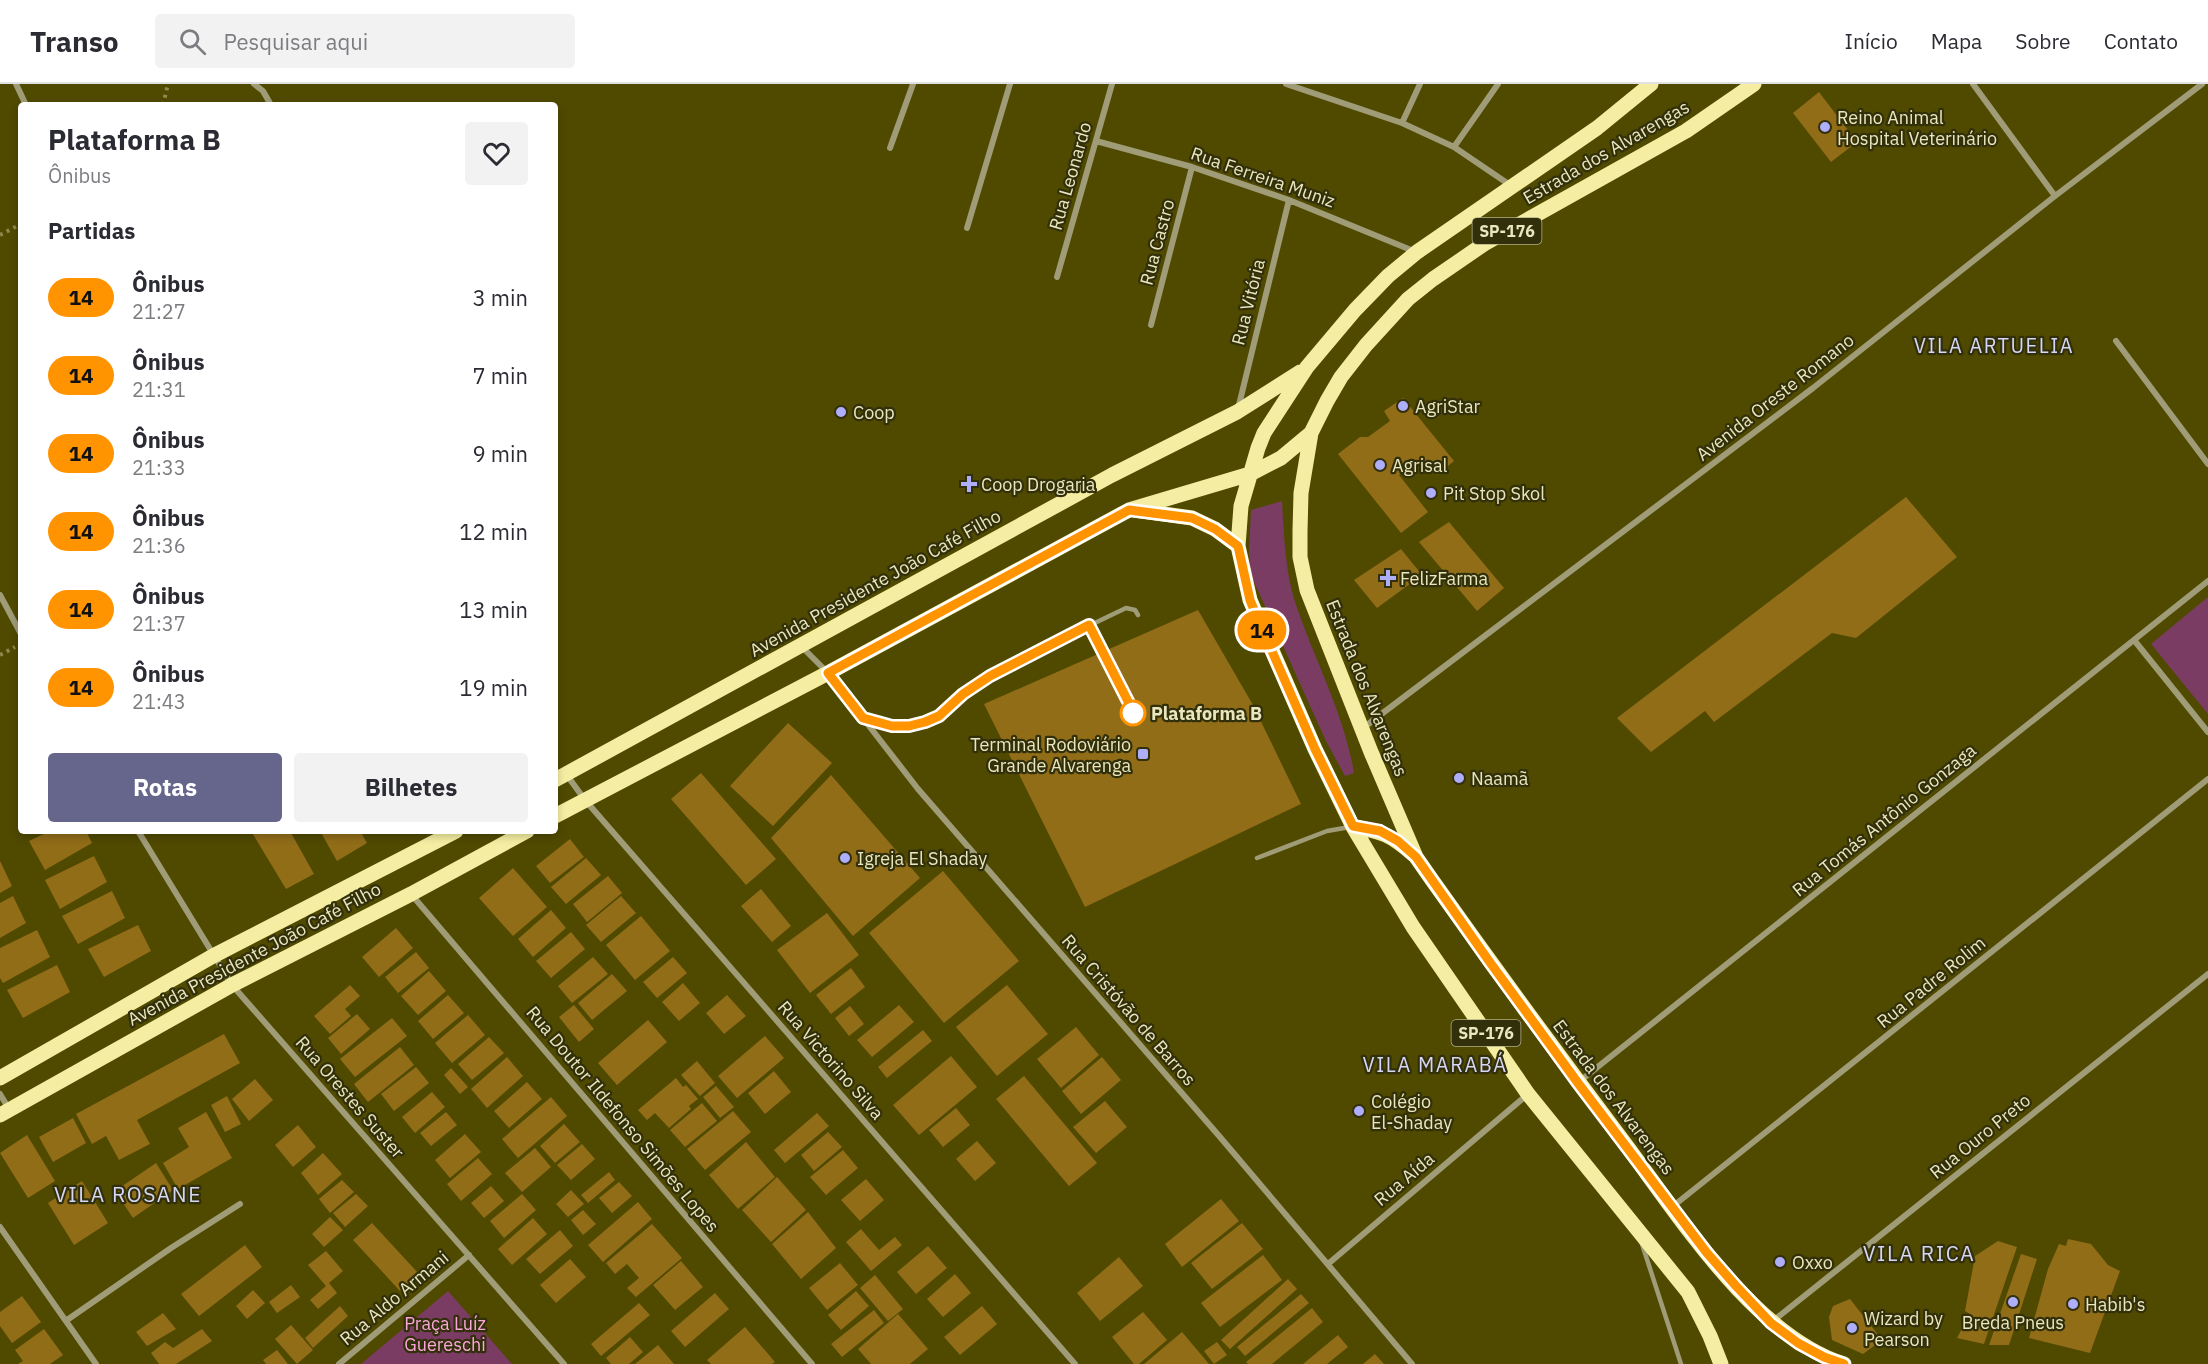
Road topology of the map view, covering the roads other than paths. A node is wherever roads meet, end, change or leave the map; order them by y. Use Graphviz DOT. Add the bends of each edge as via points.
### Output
graph roads {
  1 [pos="16,84"];
  2 [pos="254,84"];
  3 [pos="913,84"];
  4 [pos="1010,84"];
  5 [pos="1112,84"];
  6 [pos="1286,84"];
  7 [pos="1420,84"];
  8 [pos="1498,84"];
  9 [pos="1651,84"];
  10 [pos="1754,84"];
  11 [pos="1973,84"];
  12 [pos="2202,84"];
  13 [pos="25,102"];
  14 [pos="269,102"];
  15 [pos="1402,123"];
  16 [pos="1096,141"];
  17 [pos="1454,147"];
  18 [pos="890,148"];
  19 [pos="1192,167"];
  20 [pos="1513,187"];
  21 [pos="2055,196"];
  22 [pos="1289,200"];
  23 [pos="967,228"];
  24 [pos="1417,252"];
  25 [pos="1057,277"];
  26 [pos="1151,325"];
  27 [pos="2116,341"];
  28 [pos="1307,367"];
  29 [pos="1237,412"];
  30 [pos="1311,433"];
  31 [pos="2208,464"];
  32 [pos="1250,474"];
  33 [pos="1129,510"];
  34 [pos="1238,546"];
  35 [pos="2208,581"];
  36 [pos="0,595"];
  37 [pos="1138,615"];
  38 [pos="18,628"];
  39 [pos="2134,640"];
  40 [pos="800,646"];
  41 [pos="828,673"];
  42 [pos="863,718"];
  43 [pos="1363,728"];
  44 [pos="2208,732"];
  45 [pos="561,777"];
  46 [pos="2208,779"];
  47 [pos="585,800"];
  48 [pos="558,814"];
  49 [pos="1353,826"];
  50 [pos="140,834"];
  51 [pos="450,834"];
  52 [pos="521,834"];
  53 [pos="1416,857"];
  54 [pos="1257,858"];
  55 [pos="411,894"];
  56 [pos="213,956"];
  57 [pos="2208,974"];
  58 [pos="232,985"];
  59 [pos="0,1078"];
  60 [pos="1578,1083"];
  61 [pos="0,1094"];
  62 [pos="1528,1094"];
  63 [pos="5,1112"];
  64 [pos="240,1204"];
  65 [pos="1672,1207"];
  66 [pos="0,1227"];
  67 [pos="1636,1227"];
  68 [pos="468,1255"];
  69 [pos="1328,1264"];
  70 [pos="67,1320"];
  71 [pos="1771,1323"];
  72 [pos="96,1364"];
  73 [pos="339,1364"];
  74 [pos="564,1364"];
  75 [pos="812,1364"];
  76 [pos="1075,1364"];
  77 [pos="1412,1364"];
  78 [pos="1681,1364"];
  79 [pos="1721,1364"];
  80 [pos="1844,1364"];
  1 -- 13 [label="street"];
  2 -- 14 [label="street"];
  3 -- 18 [label="street"];
  4 -- 23 [label="street"];
  5 -- 16 [label="street, Rua Leonardo"];
  6 -- 15 [label="street"];
  7 -- 15 [label="street"];
  8 -- 17 [label="street"];
  9 -- 20 [label="main road, Estrada dos Alvarengas / SP-176" via="1598,128"];
  10 -- 30 [label="main road, Estrada dos Alvarengas / SP-176" via="1686,131 1484,244 1433,279 1408,299 1366,345 1332,393"];
  11 -- 21 [label="street"];
  12 -- 21 [label="street, Avenida Oreste Romano"];
  15 -- 17 [label="street"];
  16 -- 19 [label="street, Rua Ferreira Muniz"];
  16 -- 25 [label="street, Rua Leonardo"];
  17 -- 20 [label="street"];
  19 -- 22 [label="street, Rua Ferreira Muniz"];
  19 -- 26 [label="street, Rua Castro"];
  20 -- 24 [label="main road, Estrada dos Alvarengas / SP-176"];
  21 -- 43 [label="street, Avenida Oreste Romano" via="1813,388"];
  22 -- 24 [label="street, Rua Ferreira Muniz"];
  22 -- 29 [label="street, Rua Vitória"];
  24 -- 28 [label="main road, Estrada dos Alvarengas / SP-176" via="1355,310"];
  27 -- 31 [label="street"];
  28 -- 29 [label="main road, Avenida Presidente João Café Filho"];
  28 -- 32 [label="main road, Estrada dos Alvarengas / SP-176" via="1264,433"];
  29 -- 40 [label="main road, Avenida Presidente João Café Filho" via="1112,475"];
  30 -- 32 [label="main road" via="1281,458"];
  30 -- 43 [label="main road, Estrada dos Alvarengas / SP-176" via="1301,493 1300,557 1317,618"];
  32 -- 33 [label="main road"];
  32 -- 34 [label="main road, Estrada dos Alvarengas / SP-176" via="1241,506"];
  33 -- 34 [label="main road" via="1192,518"];
  33 -- 41 [label="main road"];
  34 -- 49 [label="main road, Estrada dos Alvarengas / SP-176" via="1253,609"];
  35 -- 39 [label="street, Rua Tomás Antônio Gonzaga"];
  36 -- 38 [label="street"];
  37 -- 42 [label="lane" via="1131,608 1118,611 1010,665 925,722 892,726"];
  39 -- 44 [label="street"];
  39 -- 60 [label="street, Rua Tomás Antônio Gonzaga"];
  40 -- 41 [label="street, Rua Cristóvão de Barros"];
  40 -- 45 [label="main road, Avenida Presidente João Café Filho"];
  41 -- 42 [label="street, Rua Cristóvão de Barros"];
  41 -- 47 [label="main road"];
  42 -- 69 [label="street, Rua Cristóvão de Barros" via="918,789"];
  43 -- 53 [label="main road, Estrada dos Alvarengas / SP-176"];
  45 -- 47 [label="street, Rua Victorino Silva"];
  46 -- 65 [label="street, Rua Padre Rolim"];
  47 -- 48 [label="main road"];
  47 -- 76 [label="street, Rua Victorino Silva"];
  49 -- 53 [label="main road" via="1380,831"];
  49 -- 54 [label="lane" via="1328,831"];
  49 -- 62 [label="main road, Estrada dos Alvarengas / SP-176" via="1413,927"];
  50 -- 56 [label="street, Rua Orestes Suster"];
  51 -- 56 [label="main road, Avenida Presidente João Café Filho"];
  52 -- 55 [label="main road, Avenida Presidente João Café Filho"];
  53 -- 60 [label="main road, Estrada dos Alvarengas / SP-176"];
  55 -- 58 [label="main road, Avenida Presidente João Café Filho"];
  55 -- 75 [label="street, Rua Doutor Ildefonso Simões Lopes"];
  56 -- 58 [label="street, Rua Orestes Suster"];
  56 -- 59 [label="main road, Avenida Presidente João Café Filho"];
  57 -- 71 [label="street, Rua Ouro Preto"];
  58 -- 63 [label="main road, Avenida Presidente João Café Filho"];
  58 -- 68 [label="street, Rua Orestes Suster"];
  60 -- 65 [label="main road, Estrada dos Alvarengas / SP-176"];
  61 -- 63 [label="street"];
  62 -- 67 [label="main road, Estrada dos Alvarengas / SP-176"];
  62 -- 69 [label="street, Rua Aída"];
  64 -- 70 [label="street"];
  65 -- 71 [label="main road, Estrada dos Alvarengas / SP-176" via="1707,1253"];
  66 -- 70 [label="street"];
  67 -- 78 [label="lane"];
  67 -- 79 [label="main road, Estrada dos Alvarengas / SP-176" via="1688,1292"];
  68 -- 73 [label="street, Rua Aldo Armani"];
  68 -- 74 [label="street, Rua Orestes Suster"];
  69 -- 77 [label="street, Rua Cristóvão de Barros"];
  70 -- 72 [label="street"];
  71 -- 80 [label="main road, Estrada dos Alvarengas / SP-176" via="1798,1343"];
}
